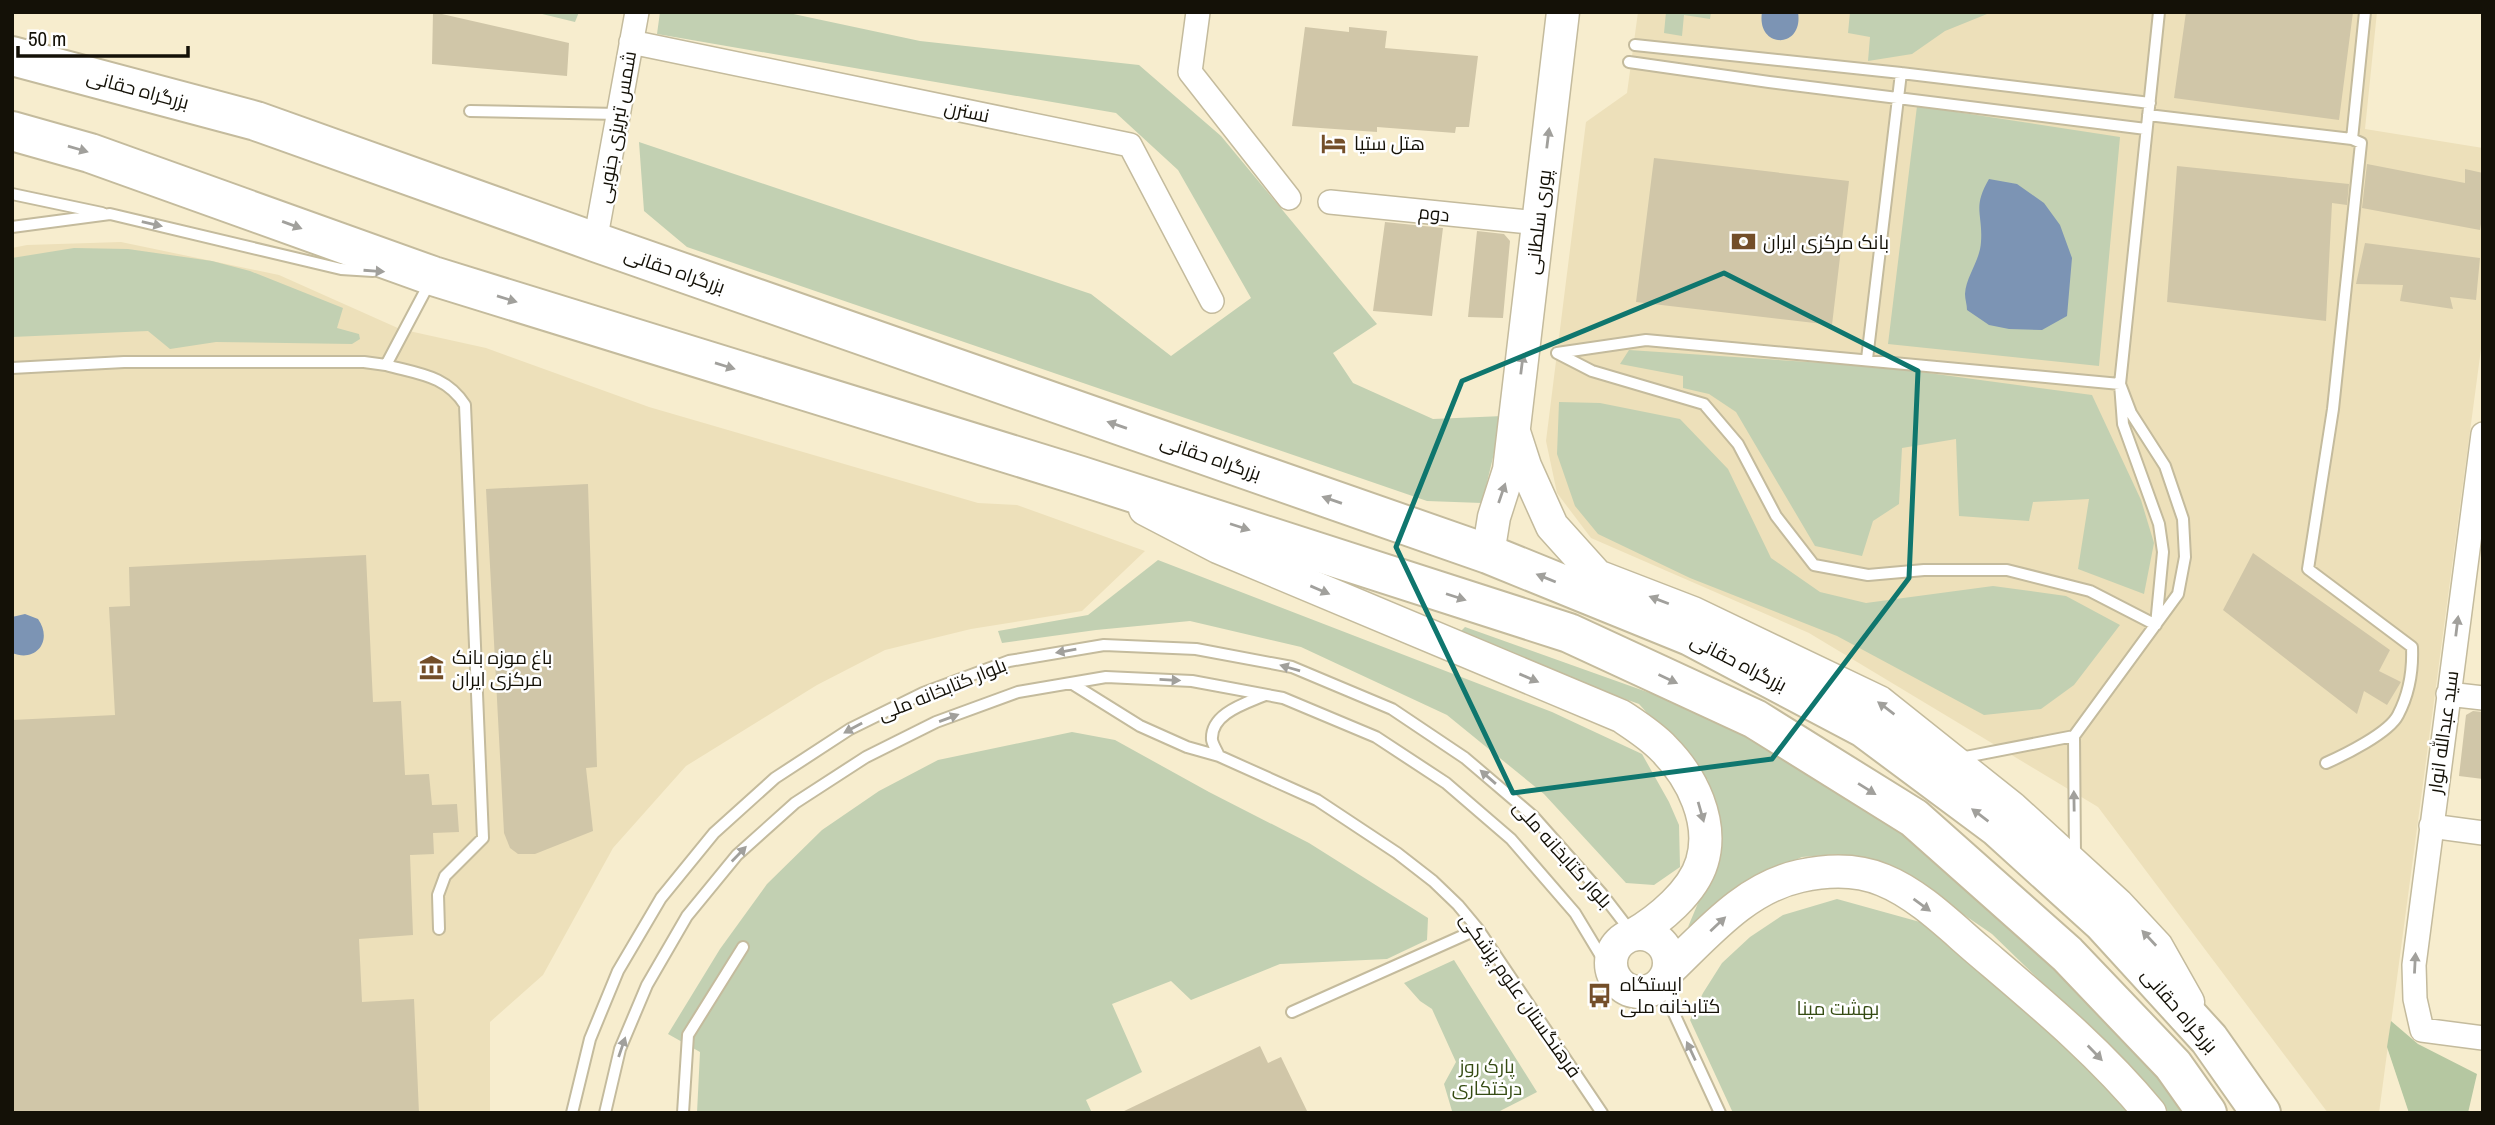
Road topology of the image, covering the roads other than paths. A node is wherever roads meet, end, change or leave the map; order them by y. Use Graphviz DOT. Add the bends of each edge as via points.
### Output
graph roads {
  1 [pos="637,12"];
  2 [pos="1198,12"];
  3 [pos="1563,12"];
  4 [pos="2159,12"];
  5 [pos="2365,12"];
  6 [pos="631,42"];
  7 [pos="1635,45"];
  8 [pos="12,56"];
  9 [pos="1629,62"];
  10 [pos="1833,65"];
  11 [pos="1902,73"];
  12 [pos="1831,90"];
  13 [pos="1898,99"];
  14 [pos="2149,109"];
  15 [pos="470,111"];
  16 [pos="618,114"];
  17 [pos="2146,129"];
  18 [pos="12,131"];
  19 [pos="2352,139"];
  20 [pos="12,194"];
  21 [pos="1289,198"];
  22 [pos="1330,202"];
  23 [pos="110,214"];
  24 [pos="1538,223"];
  25 [pos="12,227"];
  26 [pos="595,242"];
  27 [pos="380,272"];
  28 [pos="394,273"];
  29 [pos="433,276"];
  30 [pos="1212,301"];
  31 [pos="1867,359"];
  32 [pos="386,365"];
  33 [pos="12,368"];
  34 [pos="2119,384"];
  35 [pos="1514,432"];
  36 [pos="2483,434"];
  37 [pos="1081,476"];
  38 [pos="2479,482"];
  39 [pos="1488,554"];
  40 [pos="2156,625"];
  41 [pos="1071,683"];
  42 [pos="2448,694"];
  43 [pos="1265,695"];
  44 [pos="2483,698"];
  45 [pos="2074,736"];
  46 [pos="1219,756"];
  47 [pos="1951,760"];
  48 [pos="2326,764"];
  49 [pos="2431,826"];
  50 [pos="2483,832"];
  51 [pos="2075,866"];
  52 [pos="439,929"];
  53 [pos="1478,929"];
  54 [pos="1633,935"];
  55 [pos="743,947"];
  56 [pos="1668,971"];
  57 [pos="1616,981"];
  58 [pos="1292,1012"];
  59 [pos="2483,1038"];
  60 [pos="2208,1039"];
  61 [pos="572,1113"];
  62 [pos="605,1113"];
  63 [pos="682,1113"];
  64 [pos="1602,1113"];
  65 [pos="1720,1113"];
  66 [pos="2150,1113"];
  67 [pos="2207,1113"];
  68 [pos="2261,1113"];
  1 -- 6 [label="street, شمس تبریزی جنوبی"];
  2 -- 21 [label="street" via="1190,72"];
  24 -- 3 [label="main road, پوری سلطانی, one-way"];
  4 -- 14 [label="lane"];
  5 -- 19 [label="lane"];
  6 -- 16 [label="street, شمس تبریزی جنوبی"];
  6 -- 30 [label="street, نسترن" via="1130,145"];
  7 -- 10 [label="lane"];
  8 -- 26 [label="highway, بزرگراه حقانی" via="256,121"];
  9 -- 12 [label="lane"];
  10 -- 11 [label="lane"];
  10 -- 12 [label="lane"];
  11 -- 13 [label="lane"];
  11 -- 14 [label="lane"];
  12 -- 13 [label="lane"];
  13 -- 17 [label="lane"];
  13 -- 31 [label="lane"];
  14 -- 17 [label="lane"];
  14 -- 19 [label="lane"];
  15 -- 16 [label="lane"];
  16 -- 26 [label="street, شمس تبریزی جنوبی"];
  17 -- 34 [label="lane"];
  18 -- 29 [label="highway, one-way" via="90,153"];
  19 -- 48 [label="lane" via="2361,143 2333,409 2308,569 2412,647 2413,674 2397,718 2357,749"];
  20 -- 23 [label="lane"];
  22 -- 24 [label="street, دوم"];
  23 -- 25 [label="lane"];
  23 -- 27 [label="lane, one-way" via="341,269"];
  35 -- 24 [label="main road, پوری سلطانی, one-way"];
  39 -- 26 [label="highway, بزرگراه حقانی, one-way"];
  28 -- 29 [label="lane"];
  29 -- 32 [label="lane"];
  29 -- 37 [label="highway, one-way"];
  31 -- 34 [label="lane"];
  31 -- 40 [label="lane" via="1646,340 1557,353 1591,371 1704,404 1738,444 1776,516 1814,565 1868,576 1924,570 2007,570 2090,591"];
  32 -- 33 [label="lane" via="124,362"];
  32 -- 52 [label="lane" via="442,380 465,405 483,838 445,876 438,895"];
  34 -- 40 [label="lane" via="2123,424 2160,524 2163,552"];
  34 -- 40 [label="lane" via="2131,413 2165,466 2183,519 2185,557 2178,594"];
  39 -- 35 [label="main road, پوری سلطانی, one-way"];
  47 -- 35 [label="main road, one-way" via="1878,702 1693,612 1597,576 1552,526"];
  36 -- 38 [label="street, سید عبدالله انوار"];
  37 -- 54 [label="main road, one-way" via="1218,547 1621,716 1664,748 1690,782 1704,823 1702,863 1681,897 1656,922"];
  37 -- 67 [label="highway, one-way" via="1569,634 1755,719 1914,818 2067,954 2173,1065"];
  42 -- 38 [label="street, سید عبدالله انوار, one-way"];
  60 -- 39 [label="highway, بزرگراه حقانی, one-way" via="2103,923 1997,827 1864,728 1690,636"];
  40 -- 45 [label="lane"];
  41 -- 43 [label="lane, بلوار کتابخانه ملی, one-way" via="1106,677 1192,681"];
  41 -- 46 [label="lane, فرهنگستان علوم پزشکی" via="1140,726"];
  62 -- 41 [label="lane, بلوار کتابخانه ملی, one-way" via="620,1049 647,985 687,916 737,855 795,803 866,757 936,722 1018,692"];
  42 -- 44 [label="street"];
  42 -- 49 [label="street, سید عبدالله انوار"];
  43 -- 46 [label="lane" via="1222,718 1212,740"];
  43 -- 57 [label="lane, بلوار کتابخانه ملی" via="1283,698 1376,737 1446,783 1511,839 1575,913"];
  45 -- 47 [label="lane"];
  51 -- 45 [label="lane, one-way"];
  46 -- 53 [label="lane, فرهنگستان علوم پزشکی" via="1317,800 1433,881"];
  47 -- 51 [label="main road"];
  49 -- 50 [label="street"];
  59 -- 49 [label="street, سید عبدالله انوار, one-way" via="2422,1030 2414,965"];
  60 -- 51 [label="main road, one-way" via="2157,947"];
  53 -- 58 [label="lane"];
  53 -- 64 [label="lane, فرهنگستان علوم پزشکی"];
  54 -- 56 [label="main road" via="1643,934 1661,943 1667,951"];
  54 -- 57 [label="main road" via="1624,938 1612,953"];
  54 -- 61 [label="lane, بلوار کتابخانه ملی, one-way" via="1533,816 1465,758 1392,709 1292,667 1196,649 1104,645 1009,661 923,693 850,729 775,778 713,833 661,898 618,971 590,1039"];
  55 -- 63 [label="lane" via="688,1035"];
  56 -- 57 [label="main road" via="1650,991 1631,991"];
  65 -- 56 [label="lane, one-way" via="1671,1007"];
  56 -- 66 [label="main road, one-way" via="1737,906 1765,888 1832,870 1884,880 1922,904 2073,1030"];
  60 -- 68 [label="highway, بزرگراه حقانی"];
}
